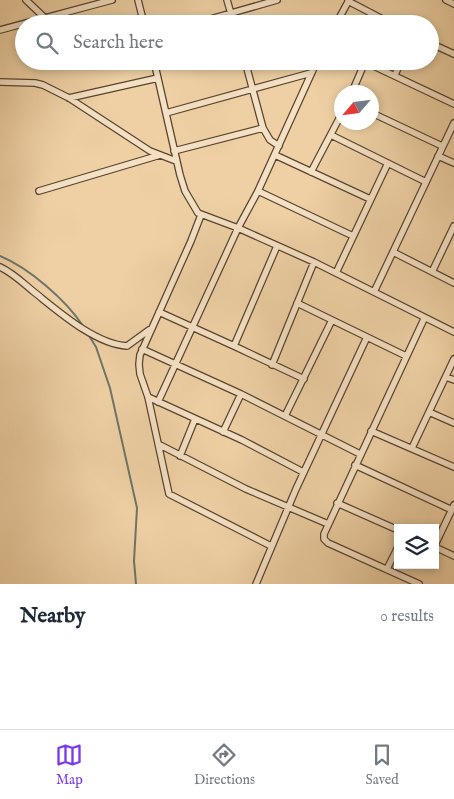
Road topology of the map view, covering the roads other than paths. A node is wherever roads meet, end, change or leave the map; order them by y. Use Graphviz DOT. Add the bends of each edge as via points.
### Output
graph roads {
  1 [pos="26,0"];
  2 [pos="112,0"];
  3 [pos="138,0"];
  4 [pos="227,0"];
  5 [pos="277,0"];
  6 [pos="349,0"];
  7 [pos="446,0"];
  8 [pos="92,3"];
  9 [pos="454,4"];
  10 [pos="231,13"];
  11 [pos="41,15"];
  12 [pos="62,15"];
  13 [pos="142,15"];
  14 [pos="224,15"];
  15 [pos="341,15"];
  16 [pos="376,15"];
  17 [pos="15,27"];
  18 [pos="0,30"];
  19 [pos="439,47"];
  20 [pos="454,54"];
  21 [pos="156,70"];
  22 [pos="248,70"];
  23 [pos="312,70"];
  24 [pos="361,70"];
  25 [pos="383,70"];
  26 [pos="397,70"];
  27 [pos="311,73"];
  28 [pos="395,75"];
  29 [pos="158,78"];
  30 [pos="0,82"];
  31 [pos="355,85"];
  32 [pos="253,88"];
  33 [pos="69,98"];
  34 [pos="454,104"];
  35 [pos="166,113"];
  36 [pos="379,116"];
  37 [pos="454,123"];
  38 [pos="263,128"];
  39 [pos="334,128"];
  40 [pos="330,135"];
  41 [pos="279,146"];
  42 [pos="442,146"];
  43 [pos="174,151"];
  44 [pos="275,154"];
  45 [pos="160,155"];
  46 [pos="438,156"];
  47 [pos="176,161"];
  48 [pos="388,163"];
  49 [pos="454,163"];
  50 [pos="311,172"];
  51 [pos="426,182"];
  52 [pos="38,191"];
  53 [pos="258,191"];
  54 [pos="370,199"];
  55 [pos="201,215"];
  56 [pos="454,226"];
  57 [pos="238,228"];
  58 [pos="353,236"];
  59 [pos="277,246"];
  60 [pos="393,252"];
  61 [pos="314,262"];
  62 [pos="0,267"];
  63 [pos="432,272"];
  64 [pos="336,273"];
  65 [pos="454,283"];
  66 [pos="374,292"];
  67 [pos="297,303"];
  68 [pos="159,312"];
  69 [pos="424,318"];
  70 [pos="332,320"];
  71 [pos="151,328"];
  72 [pos="193,328"];
  73 [pos="454,332"];
  74 [pos="367,337"];
  75 [pos="234,346"];
  76 [pos="142,349"];
  77 [pos="406,356"];
  78 [pos="454,359"];
  79 [pos="177,364"];
  80 [pos="272,365"];
  81 [pos="446,377"];
  82 [pos="304,379"];
  83 [pos="454,380"];
  84 [pos="241,394"];
  85 [pos="148,397"];
  86 [pos="158,402"];
  87 [pos="429,412"];
  88 [pos="285,416"];
  89 [pos="195,419"];
  90 [pos="454,423"];
  91 [pos="371,430"];
  92 [pos="223,432"];
  93 [pos="321,435"];
  94 [pos="160,445"];
  95 [pos="412,448"];
  96 [pos="360,454"];
  97 [pos="180,456"];
  98 [pos="355,465"];
  99 [pos="454,467"];
  100 [pos="303,472"];
  101 [pos="338,503"];
  102 [pos="288,507"];
  103 [pos="453,507"];
  104 [pos="328,524"];
  105 [pos="394,528"];
  106 [pos="439,537"];
  107 [pos="271,546"];
  108 [pos="439,548"];
  109 [pos="394,556"];
  110 [pos="454,556"];
  111 [pos="387,570"];
  112 [pos="256,584"];
  113 [pos="419,584"];
  1 -- 11 [label="street"];
  2 -- 8 [label="street"];
  3 -- 13 [label="street"];
  4 -- 10 [label="street"];
  5 -- 10 [label="street"];
  6 -- 15 [label="street"];
  6 -- 16 [label="street"];
  7 -- 9 [label="street"];
  8 -- 12 [label="street"];
  10 -- 14 [label="street"];
  17 -- 18 [label="street"];
  19 -- 20 [label="street"];
  21 -- 29 [label="street"];
  22 -- 32 [label="street"];
  23 -- 27 [label="street"];
  24 -- 31 [label="street"];
  25 -- 28 [label="street"];
  26 -- 28 [label="street"];
  27 -- 32 [label="street"];
  27 -- 41 [label="street"];
  28 -- 34 [label="street"];
  29 -- 33 [label="street"];
  29 -- 35 [label="street"];
  30 -- 33 [label="street" via="35,83"];
  32 -- 35 [label="street"];
  32 -- 38 [label="street"];
  33 -- 45 [label="street" via="140,146"];
  35 -- 43 [label="street"];
  36 -- 42 [label="street"];
  37 -- 42 [label="street"];
  38 -- 41 [label="street" via="270,140"];
  38 -- 43 [label="street"];
  39 -- 40 [label="street"];
  40 -- 48 [label="street"];
  40 -- 50 [label="street"];
  41 -- 44 [label="street"];
  42 -- 46 [label="street"];
  43 -- 47 [label="street"];
  44 -- 50 [label="street"];
  44 -- 53 [label="street"];
  45 -- 47 [label="street"];
  45 -- 52 [label="street"];
  46 -- 49 [label="street"];
  46 -- 51 [label="street"];
  47 -- 55 [label="street" via="185,191"];
  48 -- 51 [label="street"];
  48 -- 54 [label="street"];
  50 -- 54 [label="street"];
  51 -- 60 [label="street"];
  53 -- 57 [label="street"];
  53 -- 58 [label="street"];
  54 -- 58 [label="street"];
  55 -- 57 [label="street"];
  55 -- 68 [label="street"];
  56 -- 63 [label="street"];
  57 -- 59 [label="street"];
  57 -- 72 [label="street"];
  58 -- 64 [label="street"];
  59 -- 61 [label="street"];
  59 -- 75 [label="street"];
  60 -- 63 [label="street"];
  60 -- 66 [label="street"];
  61 -- 64 [label="street"];
  61 -- 67 [label="street"];
  62 -- 71 [label="street" via="101,339 127,346"];
  63 -- 65 [label="street"];
  64 -- 66 [label="street"];
  66 -- 69 [label="street"];
  67 -- 70 [label="street"];
  67 -- 80 [label="street"];
  68 -- 71 [label="street"];
  68 -- 72 [label="street"];
  69 -- 73 [label="street"];
  69 -- 77 [label="street"];
  70 -- 74 [label="street"];
  70 -- 82 [label="street"];
  71 -- 76 [label="street"];
  72 -- 75 [label="street"];
  72 -- 79 [label="street"];
  74 -- 77 [label="street"];
  74 -- 93 [label="street"];
  75 -- 80 [label="street"];
  76 -- 79 [label="street"];
  76 -- 85 [label="street" via="138,364"];
  77 -- 91 [label="street"];
  78 -- 81 [label="street"];
  79 -- 84 [label="street"];
  79 -- 86 [label="street"];
  80 -- 82 [label="street"];
  81 -- 83 [label="street"];
  81 -- 87 [label="street"];
  82 -- 88 [label="street"];
  84 -- 88 [label="street"];
  84 -- 92 [label="street"];
  85 -- 86 [label="street"];
  85 -- 94 [label="street"];
  86 -- 89 [label="street"];
  87 -- 90 [label="street"];
  87 -- 95 [label="street"];
  88 -- 93 [label="street"];
  89 -- 92 [label="street"];
  89 -- 97 [label="street"];
  91 -- 95 [label="street"];
  91 -- 96 [label="street"];
  92 -- 100 [label="street"];
  93 -- 96 [label="street"];
  93 -- 100 [label="street"];
  94 -- 97 [label="street"];
  94 -- 107 [label="street" via="169,494"];
  95 -- 99 [label="street"];
  96 -- 98 [label="street"];
  97 -- 102 [label="street"];
  98 -- 101 [label="street"];
  98 -- 103 [label="street"];
  100 -- 102 [label="street"];
  101 -- 104 [label="street"];
  101 -- 105 [label="street"];
  102 -- 104 [label="street"];
  102 -- 107 [label="street"];
  103 -- 106 [label="street"];
  104 -- 111 [label="street" via="324,534 326,541"];
  107 -- 112 [label="street"];
  108 -- 110 [label="street"];
  109 -- 111 [label="street"];
  111 -- 113 [label="street"];
}
